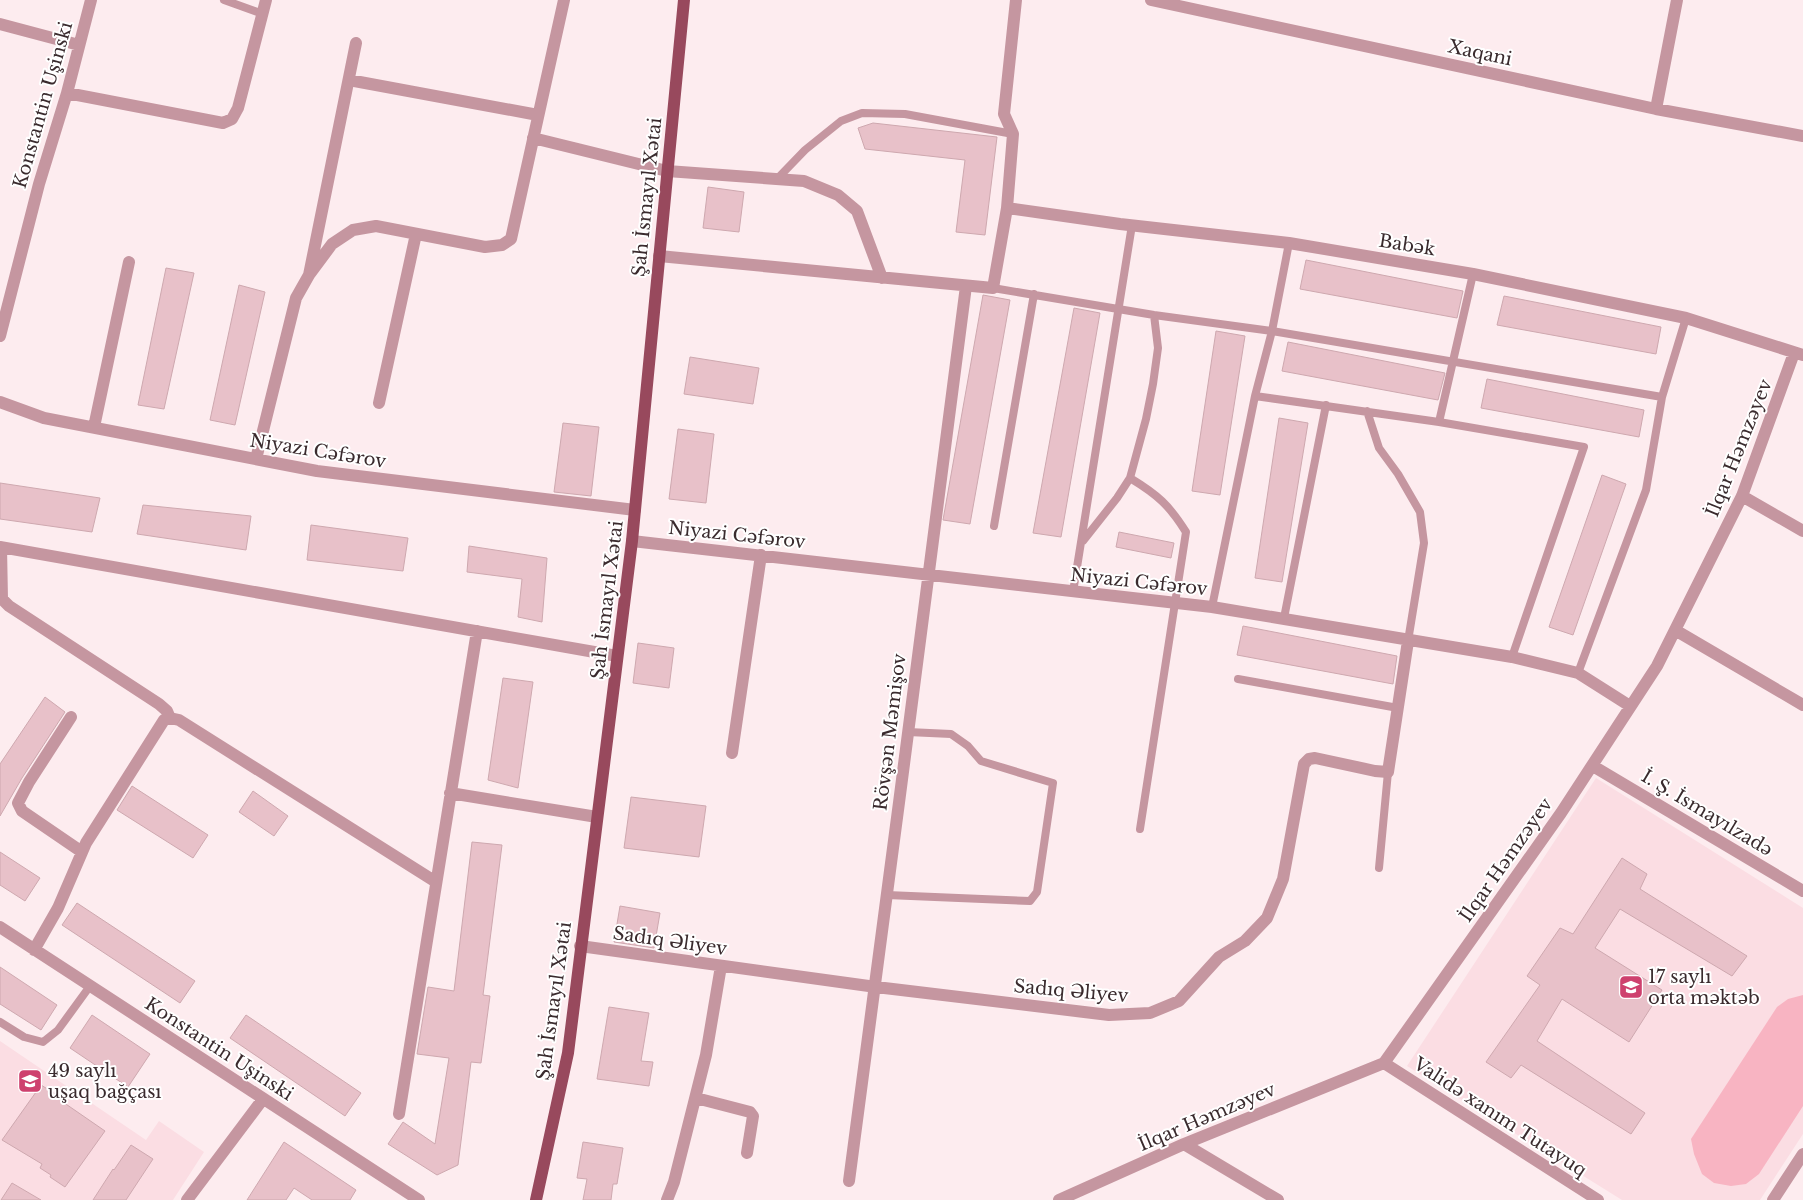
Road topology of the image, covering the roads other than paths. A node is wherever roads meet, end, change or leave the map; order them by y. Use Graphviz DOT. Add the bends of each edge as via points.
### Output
graph roads {
  1 [pos="91,0"];
  2 [pos="224,0"];
  3 [pos="266,0"];
  4 [pos="564,0"];
  5 [pos="684,0"];
  6 [pos="1016,0"];
  7 [pos="1151,0"];
  8 [pos="1677,0"];
  9 [pos="263,14"];
  10 [pos="0,24"];
  11 [pos="356,43"];
  12 [pos="79,45"];
  13 [pos="349,80"];
  14 [pos="67,93"];
  15 [pos="1656,109"];
  16 [pos="538,115"];
  17 [pos="1013,134"];
  18 [pos="1803,136"];
  19 [pos="533,138"];
  20 [pos="668,171"];
  21 [pos="777,179"];
  22 [pos="1007,208"];
  23 [pos="1132,225"];
  24 [pos="416,234"];
  25 [pos="1289,244"];
  26 [pos="659,256"];
  27 [pos="130,262"];
  28 [pos="309,274"];
  29 [pos="1473,274"];
  30 [pos="882,278"];
  31 [pos="966,286"];
  32 [pos="993,288"];
  33 [pos="1034,294"];
  34 [pos="1119,309"];
  35 [pos="1154,315"];
  36 [pos="1686,318"];
  37 [pos="1272,331"];
  38 [pos="0,336"];
  39 [pos="1798,354"];
  40 [pos="1453,361"];
  41 [pos="1255,396"];
  42 [pos="1662,397"];
  43 [pos="0,402"];
  44 [pos="379,402"];
  45 [pos="1326,405"];
  46 [pos="1367,411"];
  47 [pos="1439,422"];
  48 [pos="94,427"];
  49 [pos="256,459"];
  50 [pos="1130,478"];
  51 [pos="1742,496"];
  52 [pos="635,510"];
  53 [pos="994,526"];
  54 [pos="1803,531"];
  55 [pos="632,541"];
  56 [pos="1082,543"];
  57 [pos="0,547"];
  58 [pos="761,555"];
  59 [pos="928,574"];
  60 [pos="1074,592"];
  61 [pos="1175,603"];
  62 [pos="1212,607"];
  63 [pos="1284,618"];
  64 [pos="1675,630"];
  65 [pos="477,632"];
  66 [pos="1408,641"];
  67 [pos="617,656"];
  68 [pos="1512,658"];
  69 [pos="1578,673"];
  70 [pos="1238,679"];
  71 [pos="1803,705"];
  72 [pos="1630,706"];
  73 [pos="1398,708"];
  74 [pos="72,717"];
  75 [pos="170,718"];
  76 [pos="908,732"];
  77 [pos="732,752"];
  78 [pos="1592,766"];
  79 [pos="1388,772"];
  80 [pos="450,793"];
  81 [pos="597,817"];
  82 [pos="1140,829"];
  83 [pos="82,852"];
  84 [pos="1379,868"];
  85 [pos="436,882"];
  86 [pos="1803,891"];
  87 [pos="887,895"];
  88 [pos="0,927"];
  89 [pos="580,946"];
  90 [pos="34,950"];
  91 [pos="721,966"];
  92 [pos="90,986"];
  93 [pos="876,987"];
  94 [pos="0,1022"];
  95 [pos="1384,1063"];
  96 [pos="696,1098"];
  97 [pos="263,1099"];
  98 [pos="399,1114"];
  99 [pos="1184,1144"];
  100 [pos="747,1153"];
  101 [pos="1803,1154"];
  102 [pos="849,1181"];
  103 [pos="187,1200"];
  104 [pos="419,1200"];
  105 [pos="536,1200"];
  106 [pos="667,1200"];
  107 [pos="1059,1200"];
  108 [pos="1278,1200"];
  109 [pos="1598,1200"];
  110 [pos="1773,1200"];
  1 -- 12 [label="street, Konstantin Uşinski"];
  2 -- 9 [label="lane"];
  3 -- 9 [label="street"];
  4 -- 16 [label="street"];
  5 -- 20 [label="main road, Şah İsmayıl Xətai"];
  6 -- 17 [label="street" via="1004,114"];
  7 -- 15 [label="street, Xaqani"];
  8 -- 15 [label="street"];
  9 -- 14 [label="street" via="238,108 232,119 223,123"];
  10 -- 12 [label="street"];
  11 -- 13 [label="street"];
  12 -- 14 [label="street, Konstantin Uşinski"];
  13 -- 16 [label="street"];
  13 -- 28 [label="street"];
  14 -- 38 [label="street, Konstantin Uşinski" via="39,184"];
  15 -- 18 [label="street, Xaqani"];
  16 -- 19 [label="street"];
  17 -- 21 [label="lane" via="905,114 862,112 841,121 805,150"];
  17 -- 22 [label="street"];
  19 -- 20 [label="street"];
  19 -- 24 [label="street" via="511,239 502,245 485,247"];
  20 -- 21 [label="street"];
  20 -- 26 [label="main road, Şah İsmayıl Xətai"];
  21 -- 30 [label="street" via="804,181 838,194 857,211"];
  22 -- 23 [label="street, Babək"];
  22 -- 32 [label="street"];
  23 -- 25 [label="street, Babək"];
  23 -- 34 [label="lane"];
  24 -- 28 [label="street" via="376,226 353,230 332,244"];
  24 -- 44 [label="street"];
  25 -- 29 [label="street, Babək"];
  25 -- 37 [label="lane"];
  26 -- 30 [label="street"];
  26 -- 52 [label="main road, Şah İsmayıl Xətai"];
  27 -- 48 [label="street"];
  28 -- 49 [label="street" via="296,298"];
  29 -- 36 [label="street, Babək"];
  29 -- 40 [label="lane"];
  30 -- 31 [label="street"];
  31 -- 32 [label="street"];
  31 -- 59 [label="street, Rövşən Məmişov"];
  32 -- 33 [label="lane"];
  33 -- 34 [label="lane"];
  33 -- 53 [label="lane"];
  34 -- 35 [label="lane"];
  34 -- 56 [label="lane"];
  35 -- 37 [label="lane"];
  35 -- 50 [label="lane" via="1158,348 1154,384"];
  36 -- 39 [label="street, Babək"];
  36 -- 42 [label="lane"];
  37 -- 40 [label="lane"];
  37 -- 41 [label="lane"];
  39 -- 51 [label="street, İlqar Həmzəyev"];
  40 -- 42 [label="lane"];
  40 -- 47 [label="lane"];
  41 -- 45 [label="lane"];
  41 -- 62 [label="lane"];
  42 -- 69 [label="lane" via="1646,490"];
  43 -- 48 [label="street, Niyazi Cəfərov" via="44,418"];
  45 -- 46 [label="lane"];
  45 -- 63 [label="lane"];
  46 -- 47 [label="lane"];
  46 -- 66 [label="lane" via="1379,448 1420,512 1424,543"];
  47 -- 68 [label="lane" via="1584,447"];
  48 -- 49 [label="street, Niyazi Cəfərov"];
  49 -- 52 [label="street, Niyazi Cəfərov" via="317,471"];
  50 -- 56 [label="lane"];
  50 -- 61 [label="lane" via="1153,492 1174,512 1186,532"];
  51 -- 54 [label="street"];
  51 -- 64 [label="street, İlqar Həmzəyev"];
  52 -- 55 [label="main road, Şah İsmayıl Xətai"];
  55 -- 58 [label="street, Niyazi Cəfərov"];
  55 -- 67 [label="main road, Şah İsmayıl Xətai"];
  56 -- 60 [label="lane"];
  57 -- 65 [label="street"];
  57 -- 75 [label="street" via="2,599 160,704"];
  58 -- 59 [label="street, Niyazi Cəfərov"];
  58 -- 77 [label="street"];
  59 -- 60 [label="street, Niyazi Cəfərov"];
  59 -- 76 [label="street, Rövşən Məmişov"];
  60 -- 61 [label="street, Niyazi Cəfərov"];
  61 -- 62 [label="street, Niyazi Cəfərov"];
  61 -- 82 [label="lane"];
  62 -- 63 [label="street, Niyazi Cəfərov"];
  63 -- 66 [label="street, Niyazi Cəfərov"];
  64 -- 71 [label="street"];
  64 -- 72 [label="street, İlqar Həmzəyev" via="1657,666"];
  65 -- 67 [label="street"];
  65 -- 80 [label="street"];
  66 -- 68 [label="street, Niyazi Cəfərov"];
  66 -- 73 [label="street"];
  67 -- 81 [label="main road, Şah İsmayıl Xətai"];
  68 -- 69 [label="street, Niyazi Cəfərov"];
  69 -- 72 [label="street, Niyazi Cəfərov"];
  70 -- 73 [label="lane"];
  72 -- 78 [label="street, İlqar Həmzəyev"];
  73 -- 79 [label="street"];
  74 -- 83 [label="street" via="18,802 22,811"];
  75 -- 83 [label="street" via="164,720"];
  75 -- 85 [label="street" via="179,720"];
  76 -- 87 [label="street, Rövşən Məmişov"];
  76 -- 87 [label="lane" via="951,734 968,746 980,761 1053,783 1036,892 1030,901"];
  78 -- 86 [label="street, İ. Ş. İsmayılzadə"];
  78 -- 95 [label="street, İlqar Həmzəyev"];
  79 -- 84 [label="lane"];
  79 -- 93 [label="street, Sadıq Əliyev" via="1308,759 1304,764 1283,879 1267,918 1245,941 1219,958 1178,1001 1150,1013 1109,1015"];
  80 -- 81 [label="street"];
  80 -- 85 [label="street"];
  81 -- 89 [label="main road, Şah İsmayıl Xətai"];
  83 -- 90 [label="street" via="58,908"];
  85 -- 98 [label="street"];
  87 -- 93 [label="street, Rövşən Məmişov"];
  88 -- 90 [label="street, Konstantin Uşinski"];
  89 -- 91 [label="street, Sadıq Əliyev"];
  89 -- 105 [label="main road, Şah İsmayıl Xətai" via="568,1053"];
  90 -- 92 [label="street, Konstantin Uşinski"];
  91 -- 93 [label="street, Sadıq Əliyev"];
  91 -- 96 [label="street"];
  92 -- 94 [label="lane" via="58,1030 43,1042 24,1037"];
  92 -- 97 [label="street, Konstantin Uşinski"];
  93 -- 102 [label="street, Rövşən Məmişov"];
  95 -- 99 [label="street, İlqar Həmzəyev"];
  95 -- 109 [label="street, Validə xanım Tutayuq"];
  96 -- 100 [label="street" via="750,1112 753,1116"];
  96 -- 106 [label="street"];
  97 -- 103 [label="street"];
  97 -- 104 [label="street, Konstantin Uşinski"];
  99 -- 107 [label="street, İlqar Həmzəyev"];
  99 -- 108 [label="street"];
  101 -- 110 [label="street"];
}
